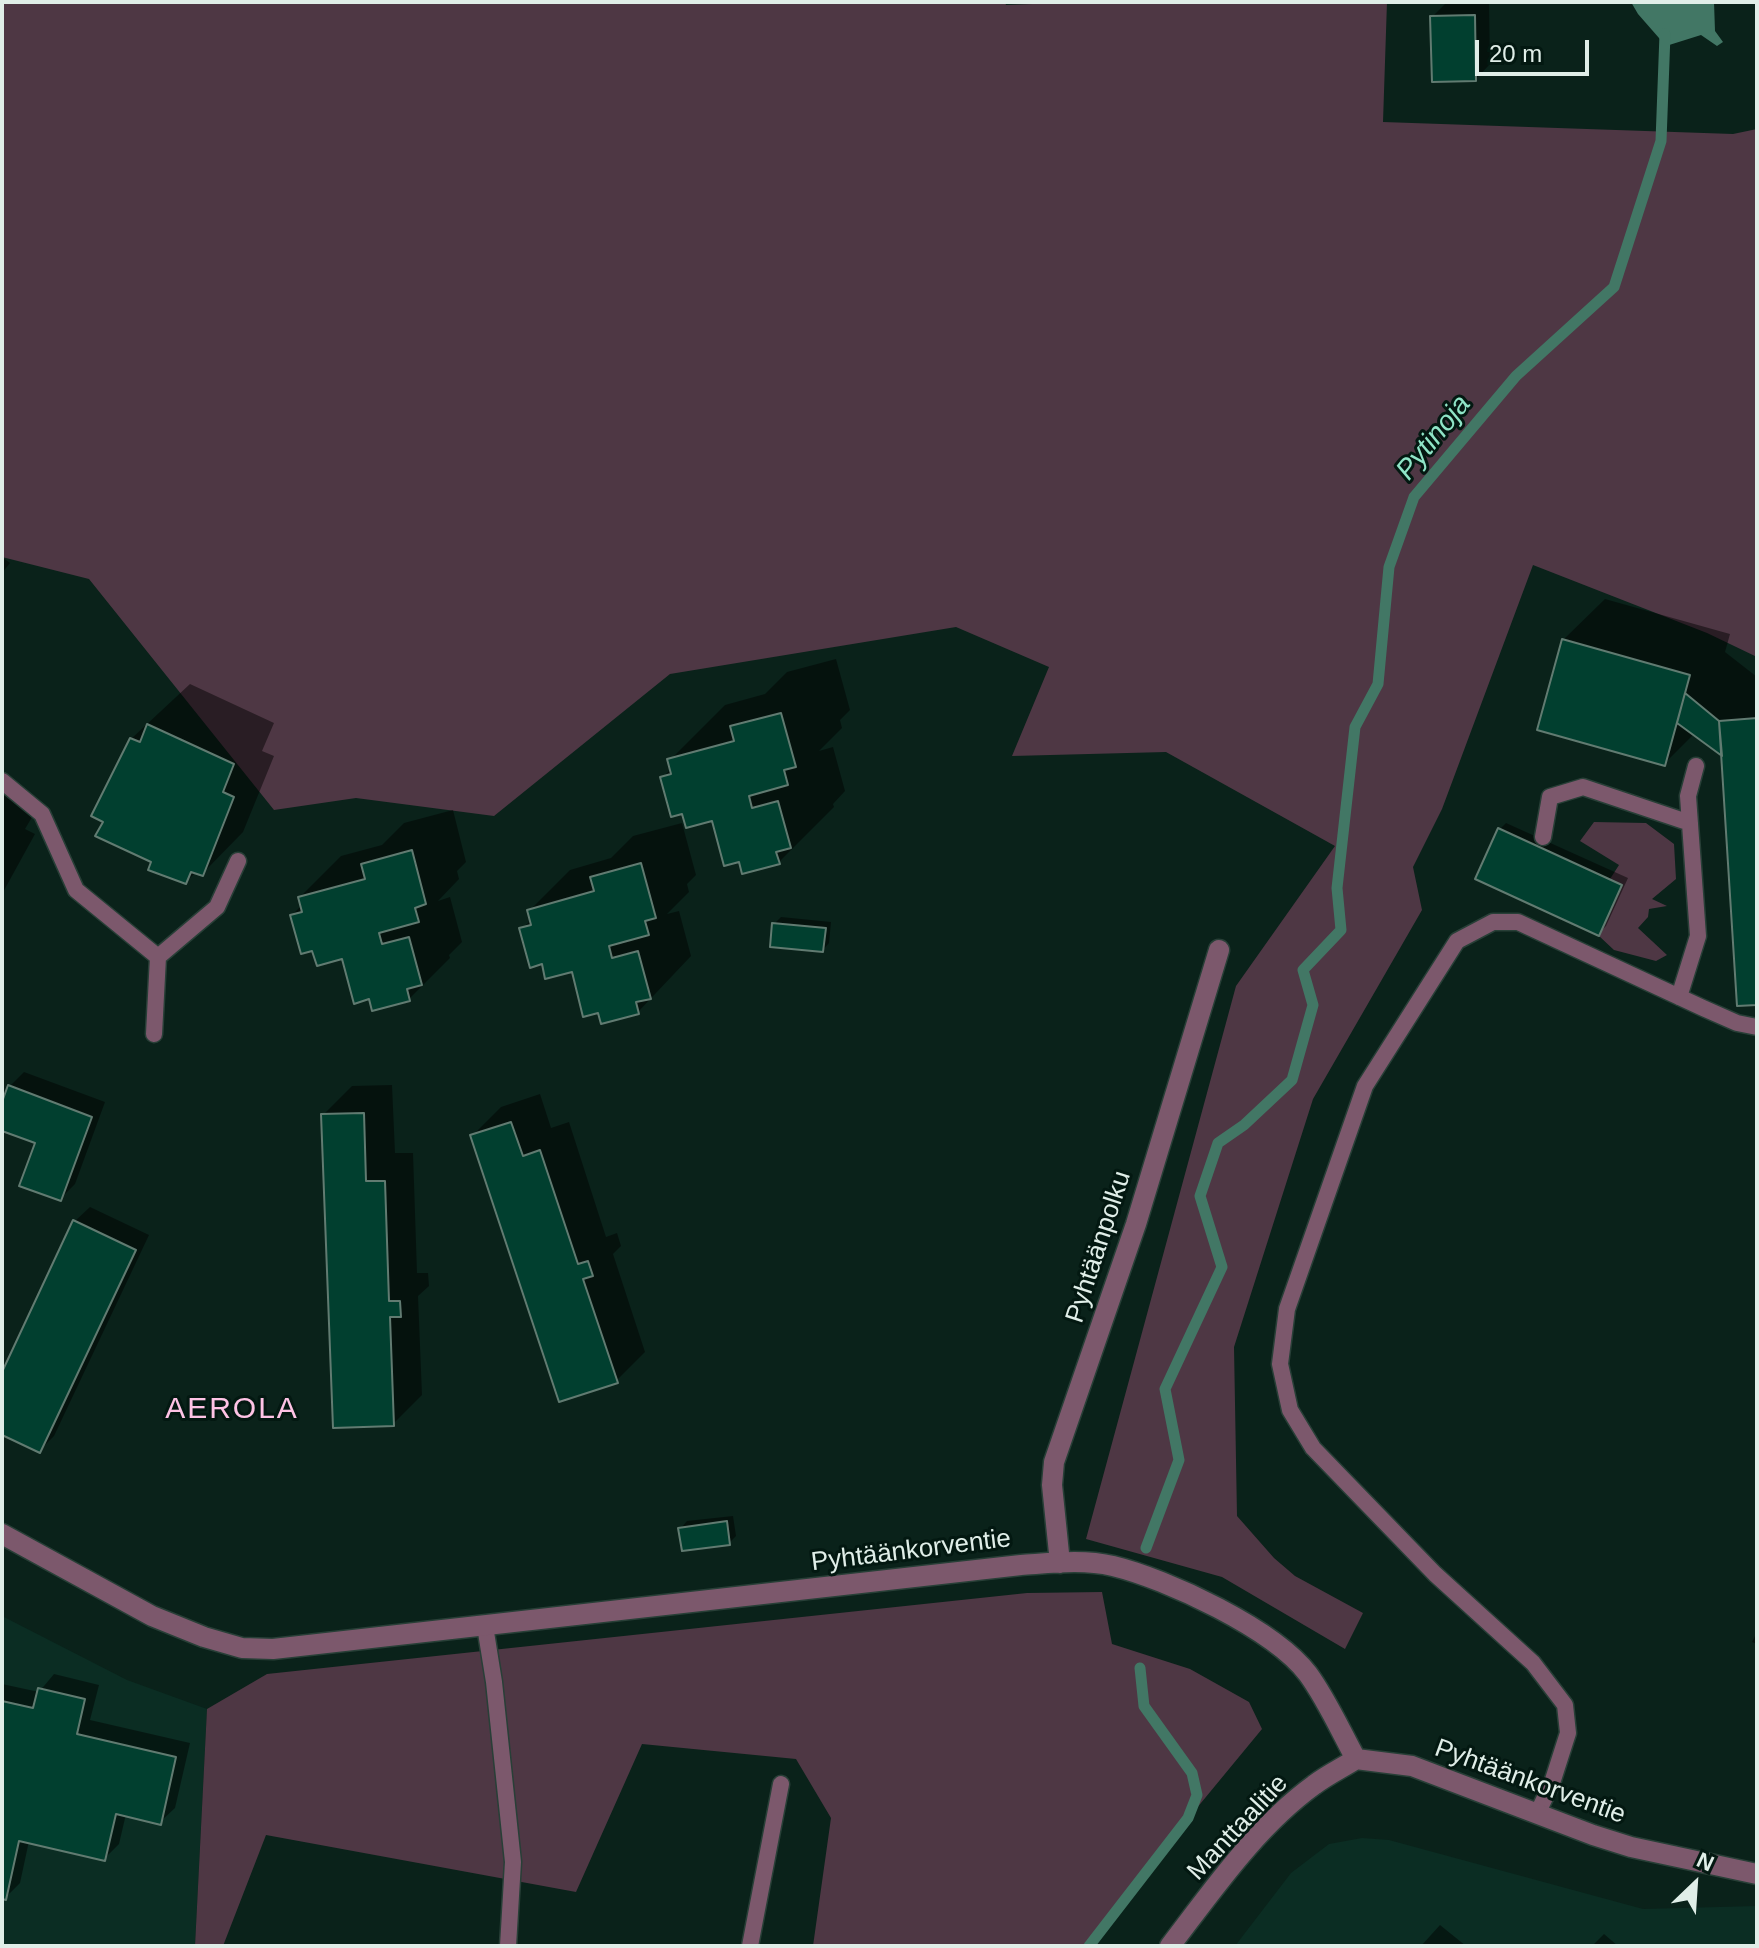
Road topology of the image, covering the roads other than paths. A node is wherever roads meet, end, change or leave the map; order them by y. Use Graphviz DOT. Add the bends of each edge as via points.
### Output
graph roads {
  1 [pos="1696,766"];
  2 [pos="2,781"];
  3 [pos="1690,823"];
  4 [pos="1543,837"];
  5 [pos="238,861"];
  6 [pos="1219,950"];
  7 [pos="158,957"];
  8 [pos="1679,997"];
  9 [pos="1757,1027"];
  10 [pos="154,1034"];
  11 [pos="2,1534"];
  12 [pos="1060,1563"];
  13 [pos="485,1626"];
  14 [pos="1356,1759"];
  15 [pos="781,1784"];
  16 [pos="1537,1814"];
  17 [pos="1757,1874"];
  18 [pos="508,1946"];
  19 [pos="750,1946"];
  20 [pos="1170,1946"];
  1 -- 3 [label="lane" via="1688,796"];
  2 -- 7 [label="lane" via="42,814 76,890"];
  3 -- 4 [label="lane" via="1583,787 1550,797"];
  3 -- 8 [label="lane" via="1698,936"];
  5 -- 7 [label="lane" via="217,907"];
  6 -- 12 [label="street, Pyhtäänpolku" via="1136,1224 1054,1462"];
  7 -- 10 [label="lane"];
  8 -- 9 [label="lane"];
  8 -- 16 [label="lane" via="1518,922 1493,922 1457,941 1365,1086 1287,1309 1280,1364 1290,1410 1313,1448 1435,1574 1533,1663 1565,1705 1568,1733"];
  11 -- 13 [label="street, Pyhtäänkorventie" via="152,1616 242,1648"];
  12 -- 13 [label="street, Pyhtäänkorventie"];
  12 -- 14 [label="street, Pyhtäänkorventie" via="1112,1566 1158,1581 1254,1630 1307,1673"];
  13 -- 18 [label="lane" via="513,1862"];
  14 -- 16 [label="street, Pyhtäänkorventie" via="1412,1766"];
  14 -- 20 [label="street, Manttaalitie" via="1313,1786 1268,1826"];
  15 -- 19 [label="lane"];
  16 -- 17 [label="street, Pyhtäänkorventie" via="1631,1847"];
}
